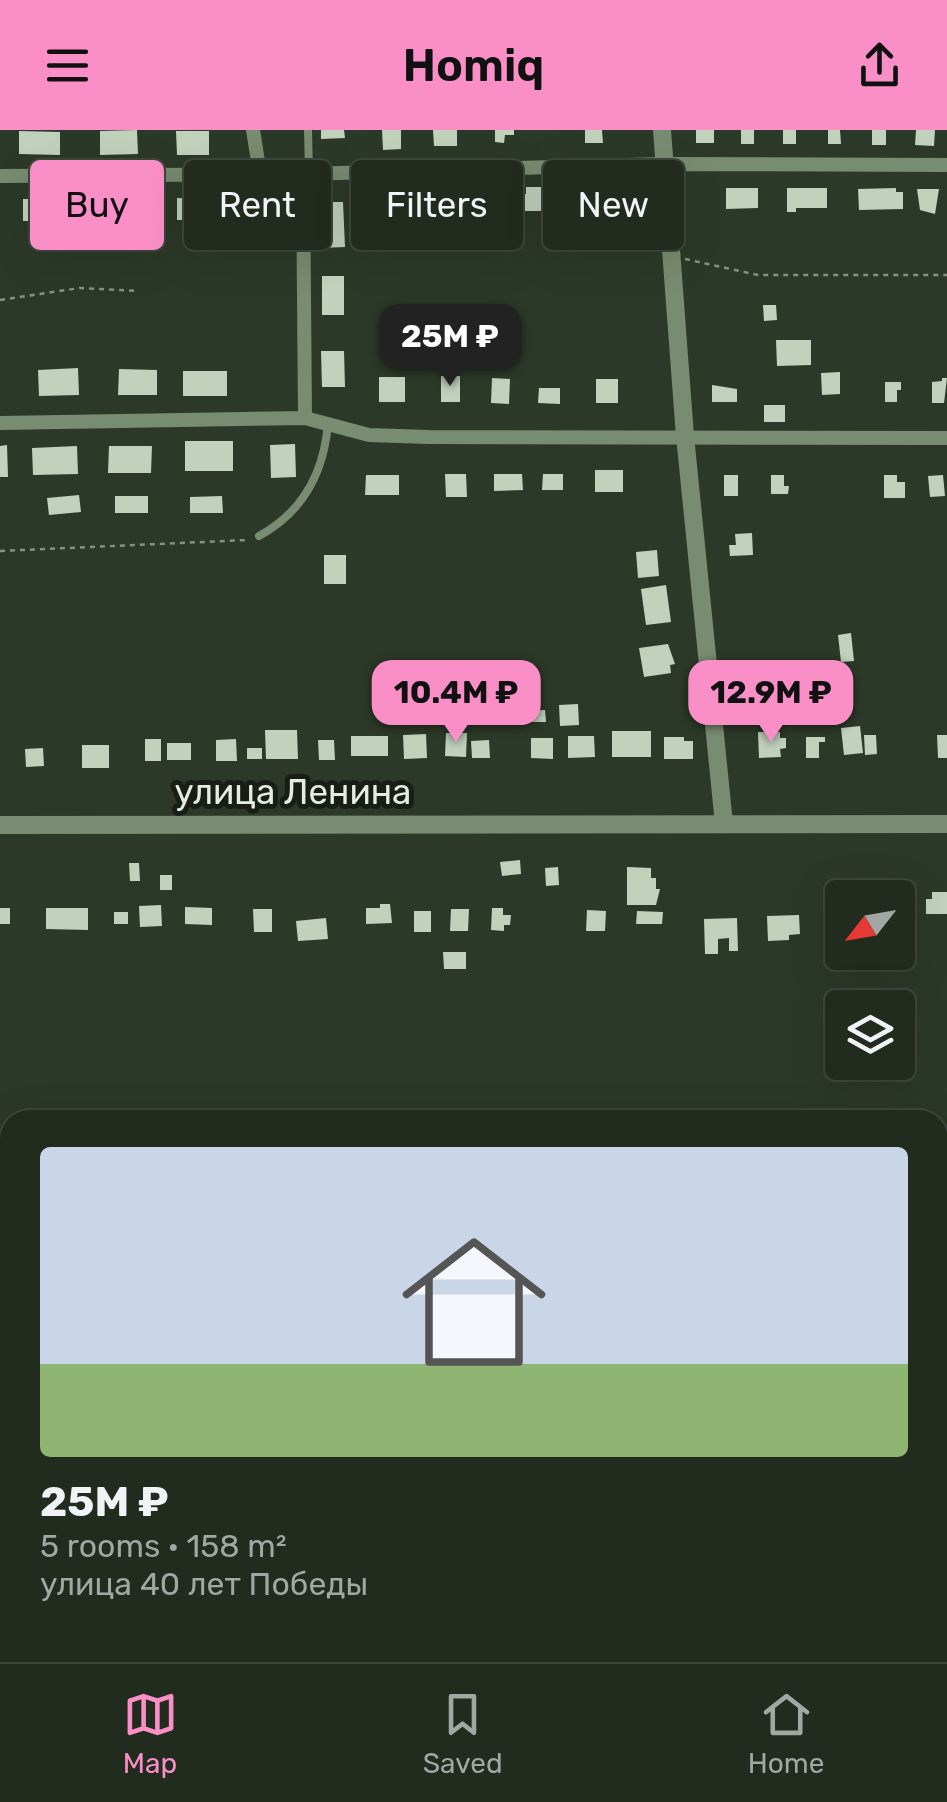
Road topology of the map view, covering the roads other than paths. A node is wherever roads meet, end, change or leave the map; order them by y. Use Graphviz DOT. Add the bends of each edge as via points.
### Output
graph roads {
  1 [pos="254,130"];
  2 [pos="308,130"];
  3 [pos="662,130"];
  4 [pos="258,160"];
  5 [pos="307,160"];
  6 [pos="664,160"];
  7 [pos="684,164"];
  8 [pos="947,165"];
  9 [pos="543,167"];
  10 [pos="331,173"];
  11 [pos="184,175"];
  12 [pos="0,176"];
  13 [pos="305,250"];
  14 [pos="671,250"];
  15 [pos="304,418"];
  16 [pos="0,423"];
  17 [pos="328,423"];
  18 [pos="685,436"];
  19 [pos="947,438"];
  20 [pos="259,536"];
  21 [pos="724,824"];
  22 [pos="947,824"];
  23 [pos="0,825"];
  1 -- 4 [label="street"];
  2 -- 5 [label="lane"];
  3 -- 6 [label="street"];
  7 -- 8 [label="street"];
  9 -- 10 [label="street"];
  11 -- 12 [label="street"];
  13 -- 15 [label="street"];
  14 -- 18 [label="street"];
  15 -- 16 [label="street"];
  15 -- 17 [label="street"];
  17 -- 18 [label="street" via="369,435"];
  17 -- 20 [label="lane" via="326,445 299,506"];
  18 -- 19 [label="street"];
  18 -- 21 [label="street"];
  21 -- 22 [label="street, улица Ленина"];
  21 -- 23 [label="street, улица Ленина"];
}
